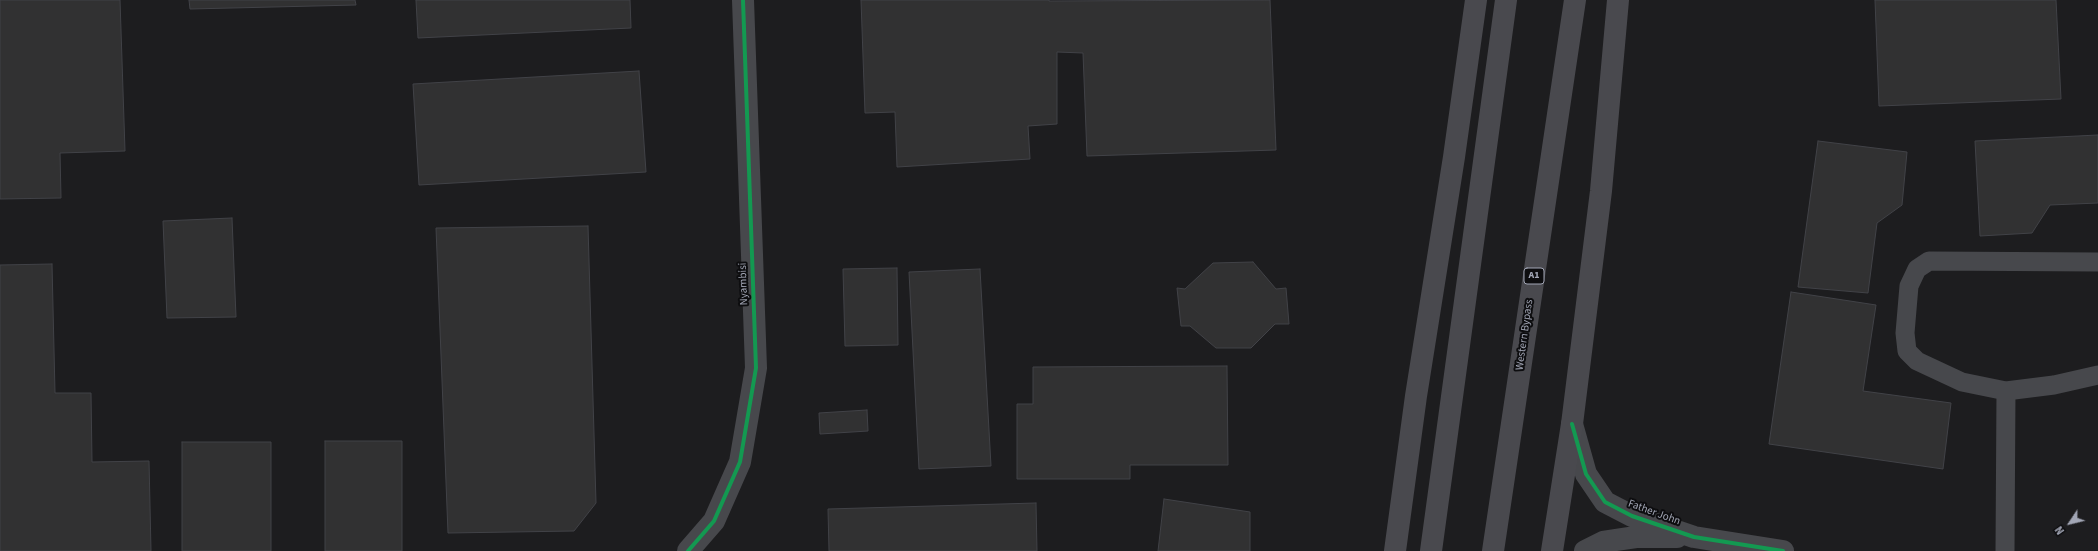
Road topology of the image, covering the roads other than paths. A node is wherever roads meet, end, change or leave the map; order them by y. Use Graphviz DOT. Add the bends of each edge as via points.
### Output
graph roads {
  1 [pos="743,0"];
  2 [pos="1476,0"];
  3 [pos="1506,0"];
  4 [pos="1575,0"];
  5 [pos="1618,0"];
  6 [pos="2098,262"];
  7 [pos="2098,375"];
  8 [pos="2006,391"];
  9 [pos="1572,424"];
  10 [pos="1694,537"];
  11 [pos="688,551"];
  12 [pos="1394,551"];
  13 [pos="1432,551"];
  14 [pos="1493,551"];
  15 [pos="1552,551"];
  16 [pos="1585,551"];
  17 [pos="1783,551"];
  18 [pos="2005,551"];
  1 -- 11 [label="street, Nyambisi" via="756,368 740,462 714,521"];
  2 -- 12 [label="main road"];
  3 -- 13 [label="main road"];
  4 -- 14 [label="main road, Western Bypass / A1"];
  5 -- 9 [label="main road" via="1601,191"];
  6 -- 8 [label="lane" via="1928,261 1917,269 1909,286 1905,333 1907,350 1917,361 1962,382"];
  7 -- 8 [label="lane" via="2054,386"];
  8 -- 18 [label="lane"];
  9 -- 10 [label="street, Father John" via="1586,474 1605,502 1632,516"];
  9 -- 15 [label="main road"];
  10 -- 16 [label="street, Father John" via="1636,537 1603,542"];
  10 -- 17 [label="street, Father John"];
}
